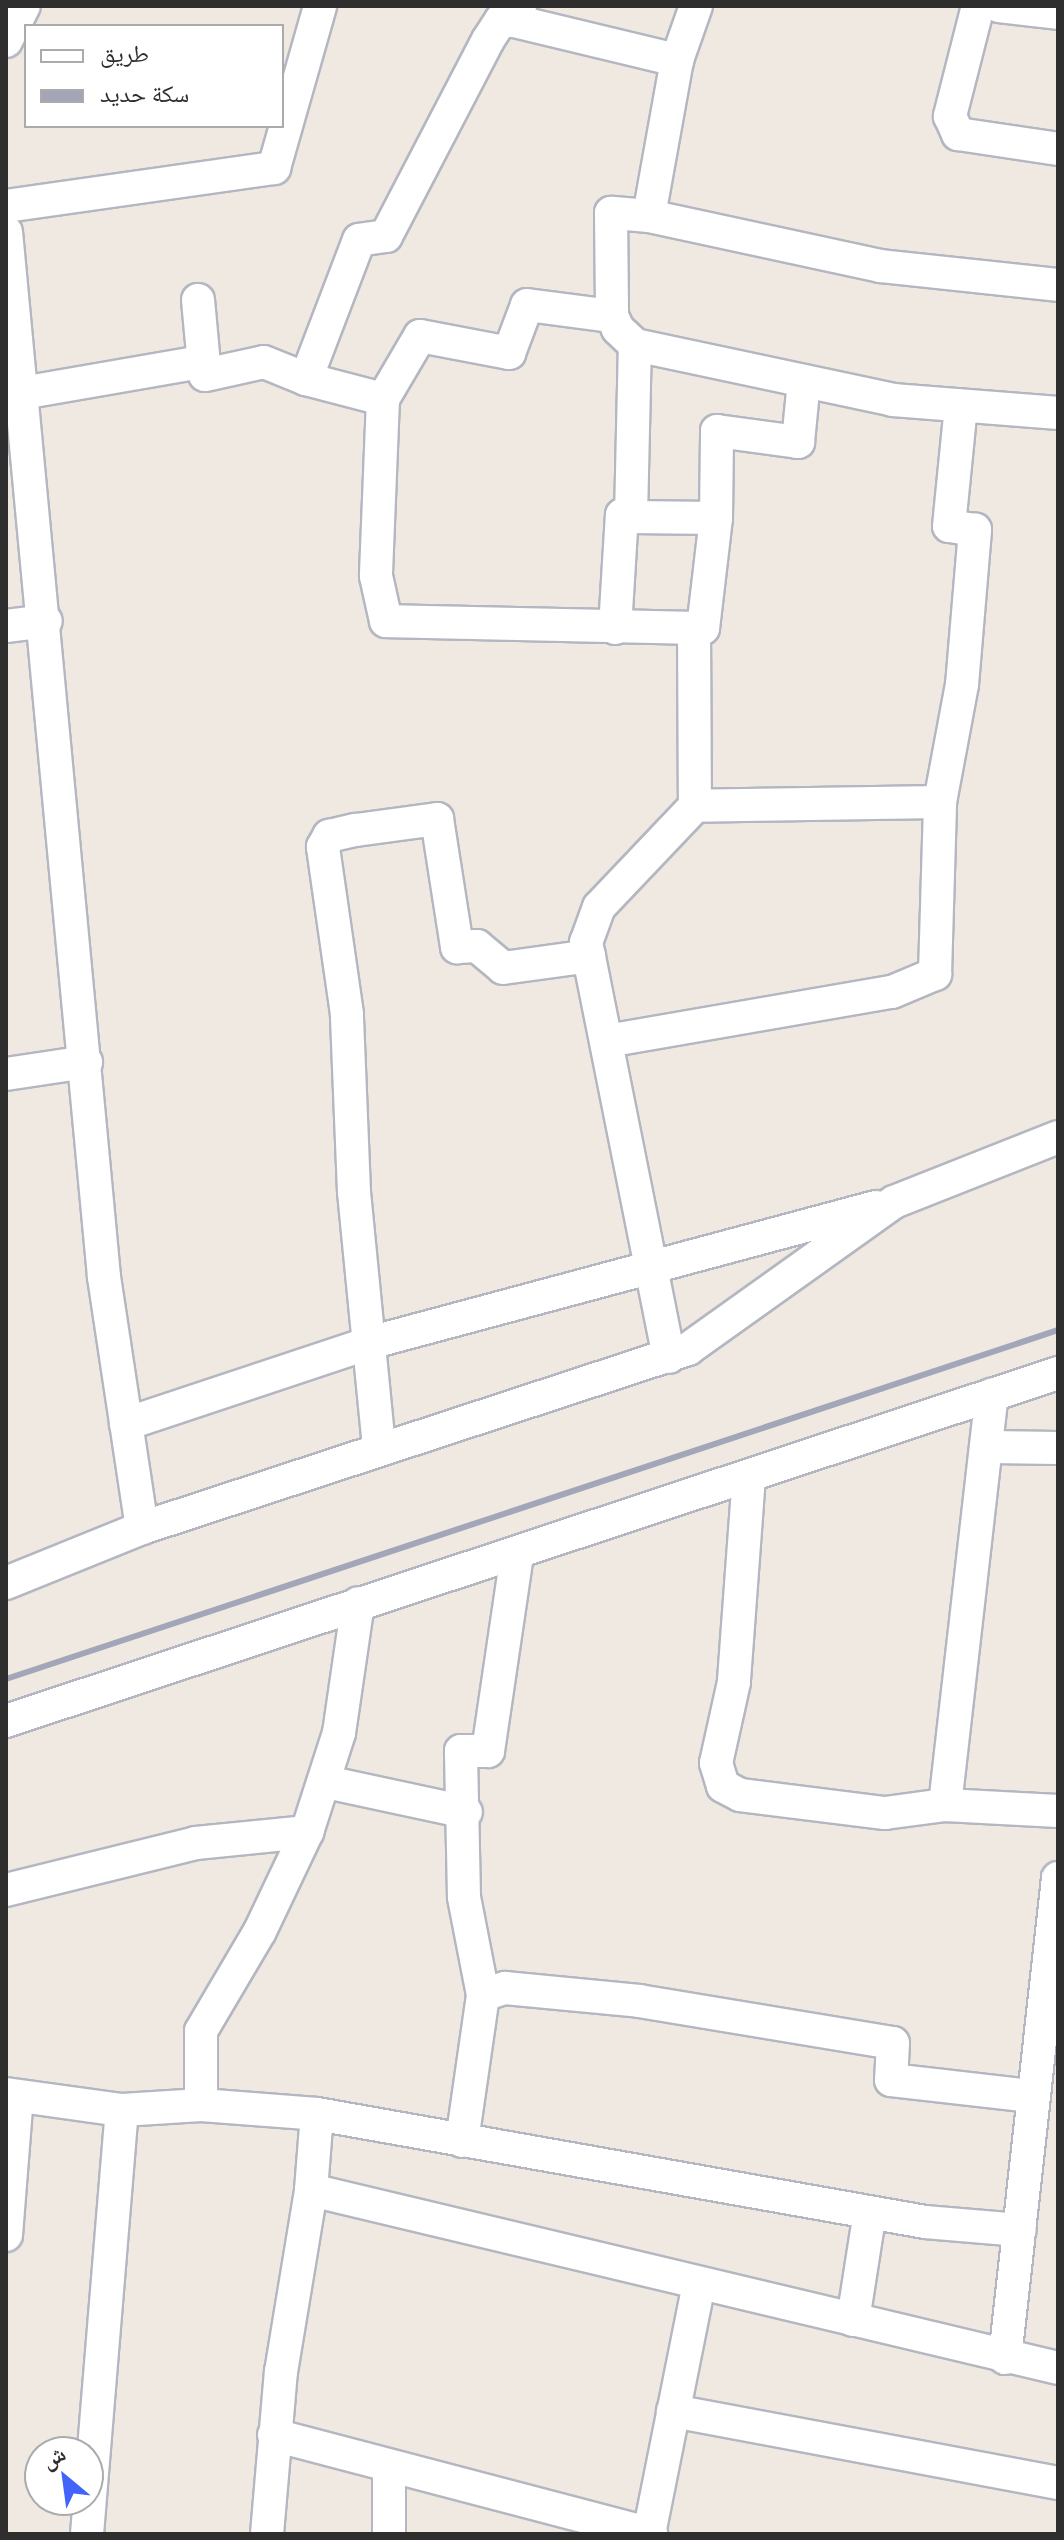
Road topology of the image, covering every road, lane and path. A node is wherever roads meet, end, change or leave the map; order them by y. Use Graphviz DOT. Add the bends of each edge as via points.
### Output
graph roads {
  1 [pos="24,6"];
  2 [pos="320,6"];
  3 [pos="696,6"];
  4 [pos="978,6"];
  5 [pos="999,6"];
  6 [pos="517,13"];
  7 [pos="1058,13"];
  8 [pos="6,41"];
  9 [pos="677,60"];
  10 [pos="1058,149"];
  11 [pos="6,206"];
  12 [pos="649,216"];
  13 [pos="6,232"];
  14 [pos="1058,285"];
  15 [pos="198,300"];
  16 [pos="612,316"];
  17 [pos="635,345"];
  18 [pos="202,362"];
  19 [pos="306,379"];
  20 [pos="804,381"];
  21 [pos="22,393"];
  22 [pos="383,399"];
  23 [pos="961,406"];
  24 [pos="1058,413"];
  25 [pos="18,464"];
  26 [pos="631,517"];
  27 [pos="716,518"];
  28 [pos="46,621"];
  29 [pos="6,626"];
  30 [pos="615,628"];
  31 [pos="694,628"];
  32 [pos="940,802"];
  33 [pos="695,806"];
  34 [pos="589,956"];
  35 [pos="607,1041"];
  36 [pos="86,1062"];
  37 [pos="6,1074"];
  38 [pos="1058,1137"];
  39 [pos="894,1202"];
  40 [pos="652,1270"];
  41 [pos="369,1343"];
  42 [pos="669,1357"];
  43 [pos="1058,1373"];
  44 [pos="992,1395"];
  45 [pos="126,1424"];
  46 [pos="379,1447"];
  47 [pos="990,1447"];
  48 [pos="1058,1448"];
  49 [pos="749,1476"];
  50 [pos="142,1528"];
  51 [pos="517,1555"];
  52 [pos="6,1583"];
  53 [pos="358,1603"];
  54 [pos="6,1721"];
  55 [pos="326,1782"];
  56 [pos="945,1805"];
  57 [pos="1058,1811"];
  58 [pos="466,1812"];
  59 [pos="307,1832"];
  60 [pos="1058,1878"];
  61 [pos="6,1890"];
  62 [pos="1054,1949"];
  63 [pos="483,1995"];
  64 [pos="11,2095"];
  65 [pos="1032,2096"];
  66 [pos="201,2105"];
  67 [pos="122,2110"];
  68 [pos="317,2114"];
  69 [pos="462,2141"];
  70 [pos="311,2190"];
  71 [pos="870,2212"];
  72 [pos="1020,2230"];
  73 [pos="6,2235"];
  74 [pos="699,2284"];
  75 [pos="853,2320"];
  76 [pos="1005,2358"];
  77 [pos="1058,2368"];
  78 [pos="673,2411"];
  79 [pos="274,2435"];
  80 [pos="389,2469"];
  81 [pos="1058,2483"];
  82 [pos="87,2534"];
  83 [pos="267,2534"];
  84 [pos="389,2534"];
  85 [pos="650,2534"];
  1 -- 8 [label="street"];
  2 -- 11 [label="street" via="274,168"];
  3 -- 9 [label="street"];
  4 -- 10 [label="street" via="950,116 958,134"];
  5 -- 7 [label="street"];
  6 -- 9 [label="street"];
  6 -- 19 [label="street" via="501,20 488,40 386,236 359,240"];
  9 -- 12 [label="street"];
  12 -- 14 [label="street" via="881,266"];
  12 -- 16 [label="street" via="611,213"];
  13 -- 21 [label="street"];
  15 -- 18 [label="street"];
  16 -- 17 [label="street"];
  16 -- 22 [label="street" via="527,305 509,353 420,336"];
  17 -- 20 [label="street"];
  17 -- 26 [label="street"];
  18 -- 19 [label="street" via="205,375 264,362"];
  18 -- 21 [label="street"];
  19 -- 22 [label="street"];
  20 -- 23 [label="street" via="893,400"];
  20 -- 27 [label="street" via="798,442 717,431"];
  21 -- 25 [label="street"];
  22 -- 30 [label="street" via="376,576 386,621"];
  23 -- 24 [label="street"];
  23 -- 32 [label="street" via="949,526 975,530 962,685"];
  25 -- 28 [label="street"];
  26 -- 27 [label="street"];
  26 -- 30 [label="street" via="622,515"];
  27 -- 31 [label="street" via="703,628"];
  28 -- 29 [label="street"];
  28 -- 36 [label="street"];
  30 -- 31 [label="street"];
  31 -- 33 [label="street"];
  32 -- 33 [label="street"];
  32 -- 35 [label="street" via="935,974 903,990"];
  33 -- 34 [label="street" via="599,907 586,942"];
  34 -- 35 [label="street"];
  34 -- 41 [label="street" via="503,968 477,946 457,947 437,819 329,836 323,847 347,1014 354,1192"];
  35 -- 40 [label="street"];
  36 -- 37 [label="street"];
  36 -- 45 [label="street" via="104,1277"];
  38 -- 39 [label="street"];
  39 -- 40 [label="street"];
  39 -- 42 [label="street" via="752,1307"];
  40 -- 41 [label="street"];
  40 -- 42 [label="street"];
  41 -- 45 [label="street"];
  41 -- 46 [label="street"];
  42 -- 46 [label="street"];
  43 -- 44 [label="street"];
  44 -- 47 [label="street"];
  44 -- 49 [label="street"];
  45 -- 50 [label="street"];
  46 -- 50 [label="street"];
  47 -- 48 [label="street"];
  47 -- 56 [label="street"];
  49 -- 51 [label="street"];
  49 -- 56 [label="street" via="734,1682 716,1763 723,1786 740,1795 885,1813"];
  50 -- 52 [label="street"];
  51 -- 53 [label="street"];
  51 -- 58 [label="street" via="488,1751 461,1751"];
  53 -- 54 [label="street"];
  53 -- 55 [label="street"];
  55 -- 58 [label="street"];
  55 -- 59 [label="street"];
  56 -- 57 [label="street"];
  58 -- 63 [label="street" via="464,1897"];
  59 -- 61 [label="street" via="182,1846"];
  59 -- 66 [label="street" via="260,1931 201,2031"];
  60 -- 62 [label="street"];
  62 -- 65 [label="street"];
  63 -- 65 [label="street" via="505,1988 550,1990 893,2043 891,2080"];
  63 -- 69 [label="street"];
  64 -- 67 [label="street"];
  64 -- 73 [label="street"];
  65 -- 72 [label="street"];
  66 -- 67 [label="street"];
  66 -- 68 [label="street"];
  67 -- 82 [label="street"];
  68 -- 69 [label="street"];
  68 -- 70 [label="street"];
  69 -- 71 [label="street"];
  70 -- 74 [label="street"];
  70 -- 79 [label="street"];
  71 -- 72 [label="street"];
  71 -- 75 [label="street"];
  72 -- 76 [label="street"];
  74 -- 75 [label="street"];
  74 -- 78 [label="street"];
  75 -- 76 [label="street"];
  76 -- 77 [label="street"];
  78 -- 81 [label="street"];
  78 -- 85 [label="street"];
  79 -- 80 [label="street"];
  79 -- 83 [label="street"];
  80 -- 84 [label="street"];
  80 -- 85 [label="street"];
}
